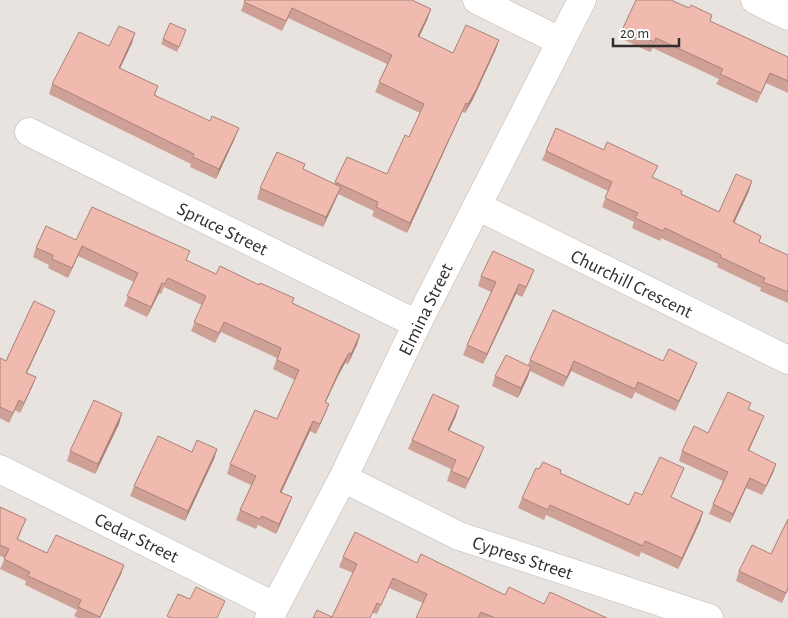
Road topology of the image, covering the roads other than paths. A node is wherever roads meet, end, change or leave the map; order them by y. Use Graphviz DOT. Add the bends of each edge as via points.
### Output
graph roads {
  1 [pos="477,0"];
  2 [pos="582,0"];
  3 [pos="755,0"];
  4 [pos="788,16"];
  5 [pos="560,41"];
  6 [pos="29,132"];
  7 [pos="476,206"];
  8 [pos="417,324"];
  9 [pos="788,360"];
  10 [pos="0,469"];
  11 [pos="343,478"];
  12 [pos="272,612"];
  13 [pos="709,618"];
  1 -- 5 [label="street"];
  2 -- 5 [label="street, Elmina Street"];
  3 -- 4 [label="street"];
  5 -- 7 [label="street, Elmina Street"];
  6 -- 8 [label="street, Spruce Street"];
  7 -- 8 [label="street, Elmina Street"];
  7 -- 9 [label="street, Churchill Crescent"];
  8 -- 11 [label="street, Elmina Street"];
  10 -- 12 [label="street, Cedar Street"];
  11 -- 12 [label="street, Elmina Street"];
  11 -- 13 [label="street, Cypress Street" via="459,536"];
}
